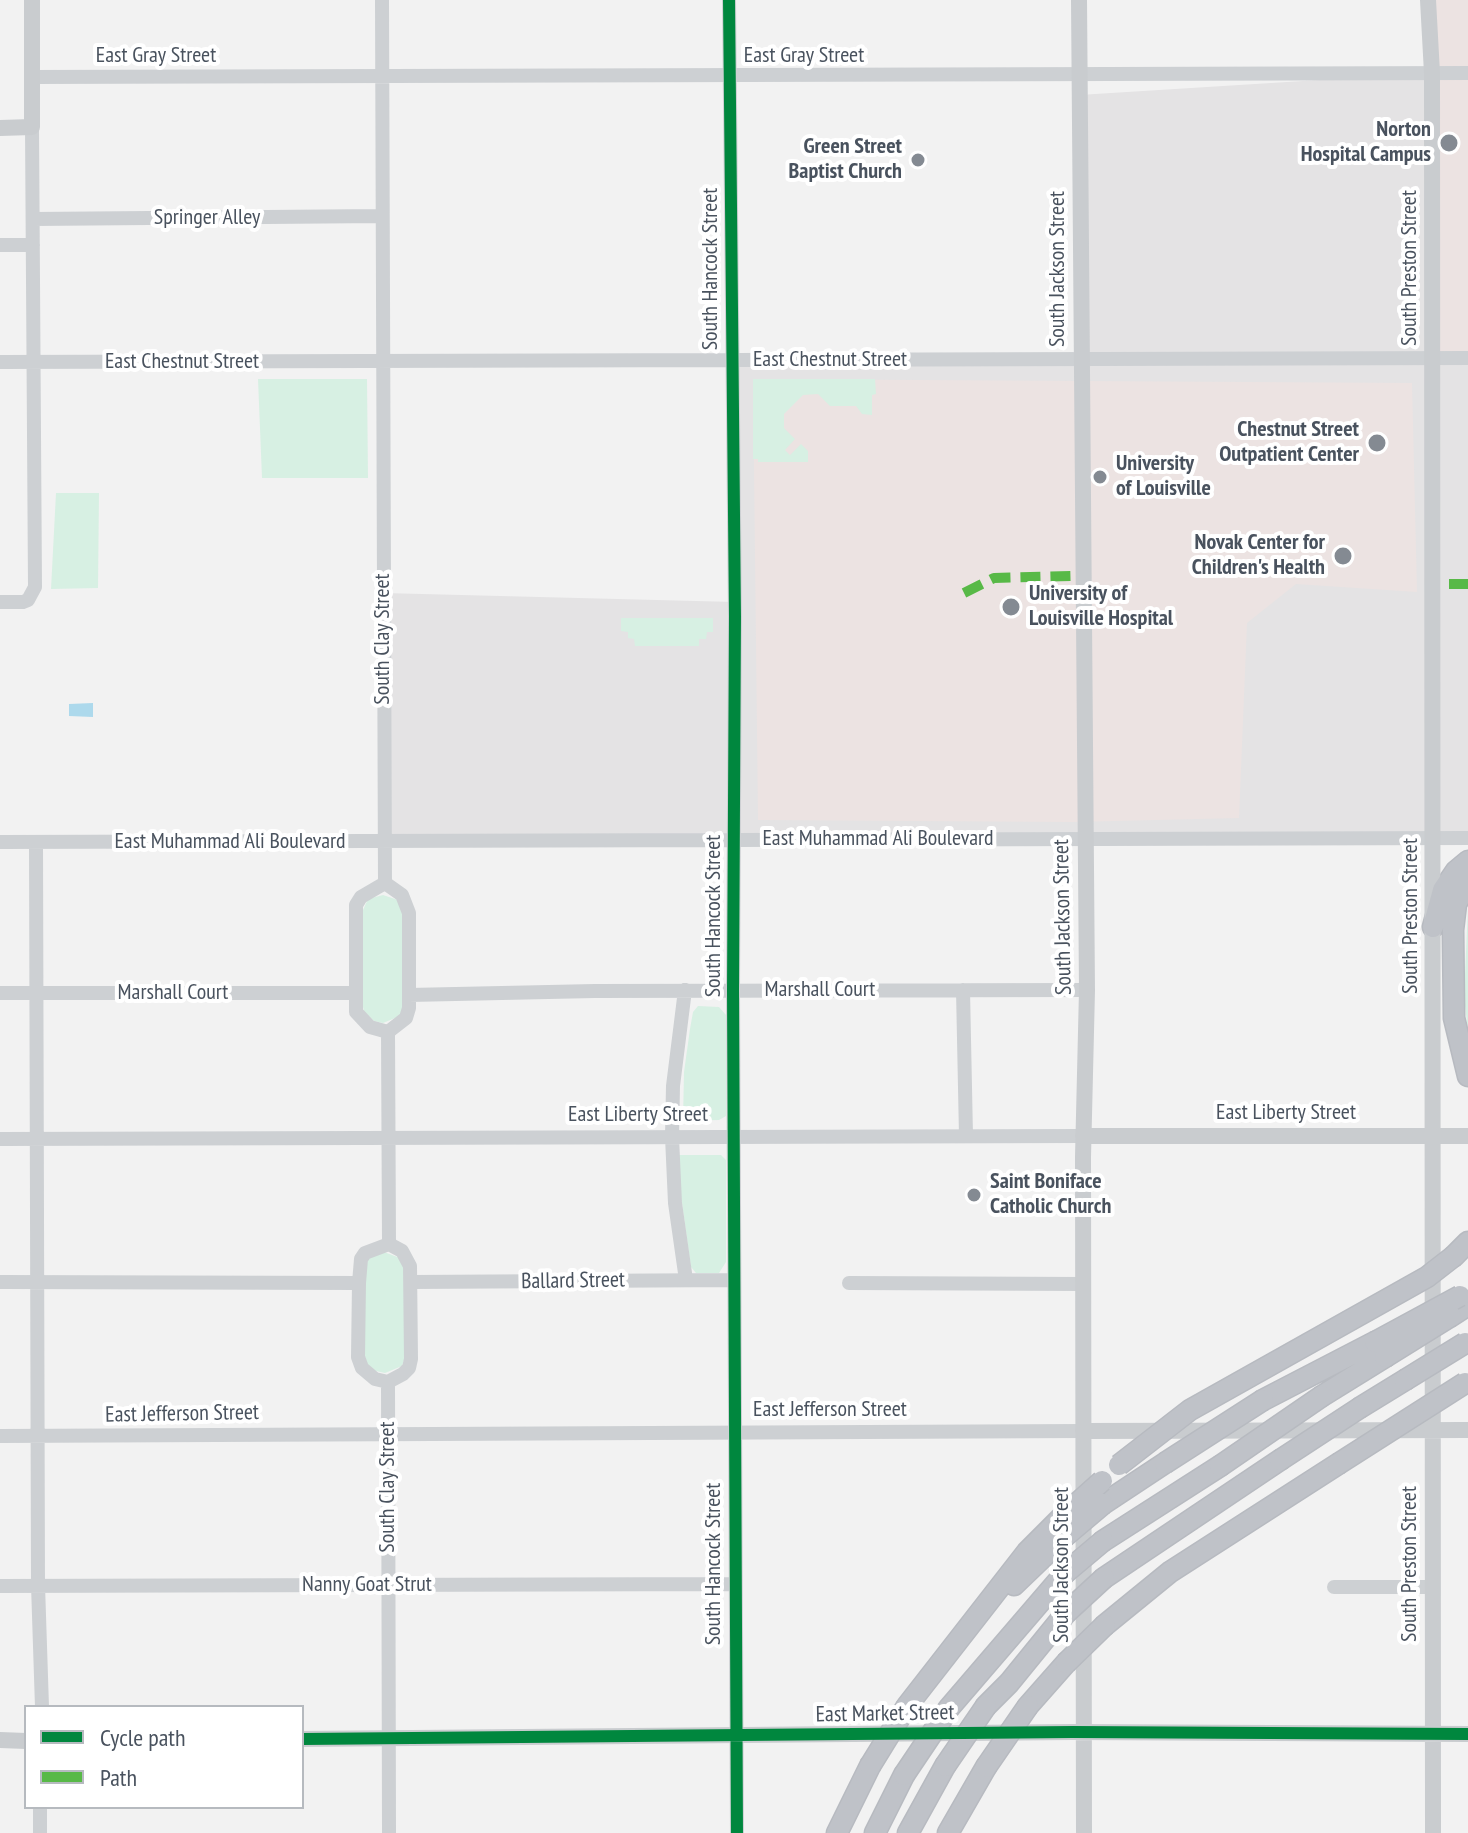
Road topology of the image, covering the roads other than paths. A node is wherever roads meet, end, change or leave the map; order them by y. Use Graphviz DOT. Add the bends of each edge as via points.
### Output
graph roads {
  1 [pos="32,0"];
  2 [pos="382,0"];
  3 [pos="729,0"];
  4 [pos="1079,0"];
  5 [pos="1428,0"];
  6 [pos="1432,73"];
  7 [pos="1468,73"];
  8 [pos="1079,75"];
  9 [pos="382,76"];
  10 [pos="730,76"];
  11 [pos="32,77"];
  12 [pos="32,127"];
  13 [pos="0,128"];
  14 [pos="382,216"];
  15 [pos="33,219"];
  16 [pos="0,245"];
  17 [pos="33,245"];
  18 [pos="1468,358"];
  19 [pos="1432,359"];
  20 [pos="731,360"];
  21 [pos="1080,360"];
  22 [pos="384,361"];
  23 [pos="0,362"];
  24 [pos="34,362"];
  25 [pos="0,602"];
  26 [pos="1433,838"];
  27 [pos="1468,838"];
  28 [pos="734,839"];
  29 [pos="1084,839"];
  30 [pos="385,841"];
  31 [pos="0,842"];
  32 [pos="36,843"];
  33 [pos="1468,861"];
  34 [pos="1468,882"];
  35 [pos="385,883"];
  36 [pos="1433,927"];
  37 [pos="685,990"];
  38 [pos="733,990"];
  39 [pos="963,990"];
  40 [pos="1087,990"];
  41 [pos="0,993"];
  42 [pos="38,993"];
  43 [pos="356,993"];
  44 [pos="409,995"];
  45 [pos="388,1032"];
  46 [pos="1468,1076"];
  47 [pos="1432,1135"];
  48 [pos="966,1136"];
  49 [pos="1083,1136"];
  50 [pos="1468,1136"];
  51 [pos="672,1137"];
  52 [pos="734,1137"];
  53 [pos="389,1138"];
  54 [pos="0,1139"];
  55 [pos="37,1139"];
  56 [pos="389,1244"];
  57 [pos="1461,1249"];
  58 [pos="686,1280"];
  59 [pos="734,1280"];
  60 [pos="0,1282"];
  61 [pos="37,1282"];
  62 [pos="412,1282"];
  63 [pos="359,1283"];
  64 [pos="849,1283"];
  65 [pos="1083,1284"];
  66 [pos="1462,1303"];
  67 [pos="1466,1342"];
  68 [pos="1380,1350"];
  69 [pos="1467,1380"];
  70 [pos="388,1382"];
  71 [pos="1432,1430"];
  72 [pos="1468,1430"];
  73 [pos="1083,1431"];
  74 [pos="734,1432"];
  75 [pos="388,1434"];
  76 [pos="0,1436"];
  77 [pos="38,1437"];
  78 [pos="1064,1526"];
  79 [pos="735,1584"];
  80 [pos="38,1585"];
  81 [pos="388,1585"];
  82 [pos="0,1586"];
  83 [pos="1334,1587"];
  84 [pos="1432,1587"];
  85 [pos="42,1705"];
  86 [pos="1084,1732"];
  87 [pos="1433,1734"];
  88 [pos="1468,1734"];
  89 [pos="389,1737"];
  90 [pos="735,1737"];
  91 [pos="304,1739"];
  92 [pos="0,1740"];
  93 [pos="24,1741"];
  94 [pos="40,1809"];
  95 [pos="40,1833"];
  96 [pos="389,1833"];
  97 [pos="737,1833"];
  98 [pos="837,1833"];
  99 [pos="875,1833"];
  100 [pos="908,1833"];
  101 [pos="948,1833"];
  102 [pos="1084,1833"];
  103 [pos="1433,1833"];
  1 -- 11 [label="main road"];
  2 -- 9 [label="street, South Clay Street"];
  3 -- 10 [label="street, South Hancock Street"];
  4 -- 8 [label="main road, South Jackson Street"];
  5 -- 6 [label="main road, South Preston Street"];
  6 -- 7 [label="street, East Gray Street"];
  6 -- 8 [label="street, East Gray Street"];
  6 -- 19 [label="main road, South Preston Street"];
  8 -- 10 [label="street, East Gray Street"];
  8 -- 21 [label="main road, South Jackson Street"];
  9 -- 10 [label="street, East Gray Street"];
  9 -- 11 [label="street, East Gray Street"];
  9 -- 14 [label="street, South Clay Street"];
  10 -- 20 [label="street, South Hancock Street"];
  11 -- 12 [label="main road"];
  12 -- 13 [label="main road"];
  12 -- 15 [label="street"];
  14 -- 15 [label="street, Springer Alley"];
  14 -- 22 [label="street, South Clay Street"];
  15 -- 17 [label="street"];
  16 -- 17 [label="street"];
  17 -- 24 [label="street"];
  18 -- 19 [label="street, East Chestnut Street"];
  19 -- 21 [label="street, East Chestnut Street"];
  19 -- 26 [label="main road, South Preston Street"];
  20 -- 21 [label="street, East Chestnut Street"];
  20 -- 22 [label="street, East Chestnut Street"];
  20 -- 28 [label="street, South Hancock Street"];
  21 -- 29 [label="main road, South Jackson Street"];
  22 -- 24 [label="street, East Chestnut Street"];
  22 -- 30 [label="street, South Clay Street"];
  23 -- 24 [label="street, East Chestnut Street"];
  24 -- 25 [label="street" via="35,587 28,600"];
  26 -- 27 [label="street, East Muhammad Ali Boulevard"];
  26 -- 29 [label="street, East Muhammad Ali Boulevard"];
  26 -- 36 [label="main road, South Preston Street"];
  28 -- 29 [label="street, East Muhammad Ali Boulevard"];
  28 -- 30 [label="street, East Muhammad Ali Boulevard"];
  28 -- 38 [label="street, South Hancock Street"];
  29 -- 40 [label="main road, South Jackson Street"];
  30 -- 32 [label="street, East Muhammad Ali Boulevard"];
  30 -- 35 [label="street, South Clay Street"];
  31 -- 32 [label="street, East Muhammad Ali Boulevard"];
  32 -- 42 [label="street"];
  33 -- 36 [label="highway" via="1449,880"];
  34 -- 46 [label="highway" via="1456,904 1453,930 1454,1018"];
  35 -- 43 [label="street" via="356,905"];
  35 -- 44 [label="street" via="402,895 409,913"];
  36 -- 47 [label="main road, South Preston Street"];
  37 -- 38 [label="street, Marshall Court"];
  37 -- 44 [label="street, Marshall Court"];
  37 -- 51 [label="street"];
  38 -- 39 [label="street, Marshall Court"];
  38 -- 52 [label="street, South Hancock Street"];
  39 -- 40 [label="street, Marshall Court"];
  39 -- 48 [label="street"];
  40 -- 49 [label="main road, South Jackson Street"];
  41 -- 42 [label="street, Marshall Court"];
  42 -- 43 [label="street, Marshall Court"];
  42 -- 55 [label="street"];
  43 -- 45 [label="street" via="356,1012 370,1027"];
  44 -- 45 [label="street" via="406,1018"];
  45 -- 53 [label="street"];
  47 -- 49 [label="main road, East Liberty Street"];
  47 -- 50 [label="main road, East Liberty Street"];
  47 -- 71 [label="main road, South Preston Street"];
  48 -- 49 [label="street, East Liberty Street"];
  48 -- 52 [label="street, East Liberty Street"];
  49 -- 65 [label="main road, South Jackson Street"];
  51 -- 52 [label="street, East Liberty Street"];
  51 -- 53 [label="street, East Liberty Street"];
  51 -- 58 [label="street"];
  52 -- 59 [label="street, South Hancock Street"];
  53 -- 55 [label="street, East Liberty Street"];
  53 -- 56 [label="street"];
  54 -- 55 [label="street, East Liberty Street"];
  55 -- 61 [label="street"];
  56 -- 62 [label="street" via="407,1257"];
  56 -- 63 [label="street" via="365,1253"];
  57 -- 78 [label="highway, bridge" via="1427,1277 1190,1410 1119,1465"];
  58 -- 59 [label="street, Ballard Street"];
  58 -- 62 [label="street, Ballard Street"];
  59 -- 74 [label="street, South Hancock Street"];
  60 -- 61 [label="street"];
  61 -- 63 [label="street"];
  61 -- 77 [label="street"];
  62 -- 70 [label="street" via="409,1368"];
  63 -- 70 [label="street" via="358,1357 375,1379"];
  64 -- 65 [label="street"];
  65 -- 73 [label="main road, South Jackson Street"];
  66 -- 68 [label="highway, bridge"];
  67 -- 100 [label="highway, bridge" via="1104,1578 1066,1613 986,1706"];
  68 -- 78 [label="highway, bridge" via="1263,1400"];
  68 -- 99 [label="highway, bridge" via="1322,1396 1103,1541 1065,1573 949,1708 904,1775"];
  69 -- 101 [label="highway, bridge" via="1170,1572 1105,1625 1028,1706"];
  70 -- 75 [label="street, South Clay Street"];
  71 -- 72 [label="main road, East Jefferson Street"];
  71 -- 73 [label="main road, East Jefferson Street"];
  71 -- 84 [label="main road, South Preston Street"];
  73 -- 74 [label="street, East Jefferson Street"];
  73 -- 86 [label="main road, South Jackson Street"];
  74 -- 75 [label="street, East Jefferson Street"];
  74 -- 79 [label="street, South Hancock Street"];
  75 -- 77 [label="street, East Jefferson Street"];
  75 -- 81 [label="street, South Clay Street"];
  76 -- 77 [label="street, East Jefferson Street"];
  77 -- 80 [label="street"];
  78 -- 98 [label="highway, bridge" via="1027,1552 907,1706"];
  79 -- 81 [label="street, Nanny Goat Strut"];
  79 -- 90 [label="street, South Hancock Street"];
  80 -- 81 [label="street, Nanny Goat Strut"];
  80 -- 82 [label="street, Nanny Goat Strut"];
  80 -- 85 [label="street"];
  81 -- 89 [label="street, South Clay Street"];
  83 -- 84 [label="street"];
  84 -- 87 [label="main road, South Preston Street"];
  86 -- 87 [label="main road, East Market Street"];
  86 -- 90 [label="main road, East Market Street"];
  86 -- 102 [label="main road, South Jackson Street"];
  87 -- 88 [label="main road, East Market Street"];
  87 -- 103 [label="main road, South Preston Street"];
  89 -- 90 [label="main road, East Market Street"];
  89 -- 91 [label="main road, East Market Street"];
  89 -- 96 [label="street, South Clay Street"];
  90 -- 97 [label="street, South Hancock Street"];
  92 -- 93 [label="main road"];
  94 -- 95 [label="street"];
}
